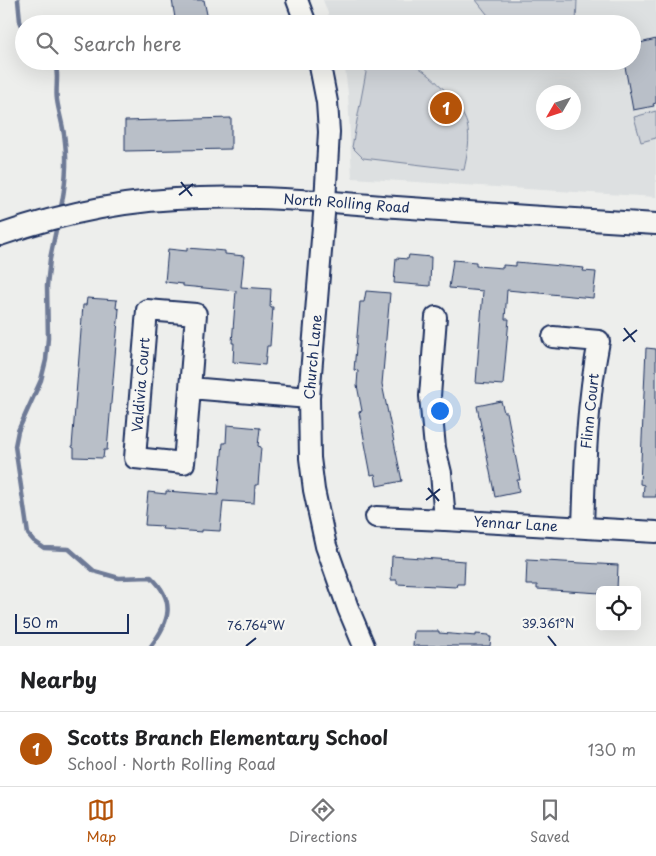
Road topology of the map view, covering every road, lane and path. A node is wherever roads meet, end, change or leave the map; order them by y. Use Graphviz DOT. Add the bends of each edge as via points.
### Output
graph roads {
  1 [pos="297,0"];
  2 [pos="303,15"];
  3 [pos="321,70"];
  4 [pos="325,202"];
  5 [pos="656,224"];
  6 [pos="0,235"];
  7 [pos="436,317"];
  8 [pos="553,337"];
  9 [pos="190,388"];
  10 [pos="309,398"];
  11 [pos="376,517"];
  12 [pos="445,520"];
  13 [pos="583,527"];
  14 [pos="656,532"];
  15 [pos="364,646"];
  1 -- 2 [label="street"];
  3 -- 4 [label="street, Church Lane" via="329,132"];
  4 -- 5 [label="street, North Rolling Road"];
  4 -- 6 [label="street, North Rolling Road" via="200,198 125,204 69,215"];
  4 -- 10 [label="street, Church Lane"];
  7 -- 12 [label="street" via="430,396"];
  8 -- 13 [label="street, Flinn Court" via="600,341 588,420"];
  9 -- 9 [label="street, Valdivia Court" via="196,314 147,310 135,458 184,463"];
  9 -- 10 [label="street"];
  10 -- 15 [label="street, Church Lane" via="310,458 320,520 334,573"];
  11 -- 12 [label="street, Yennar Lane"];
  12 -- 13 [label="street, Yennar Lane"];
  13 -- 14 [label="street, Yennar Lane"];
}
